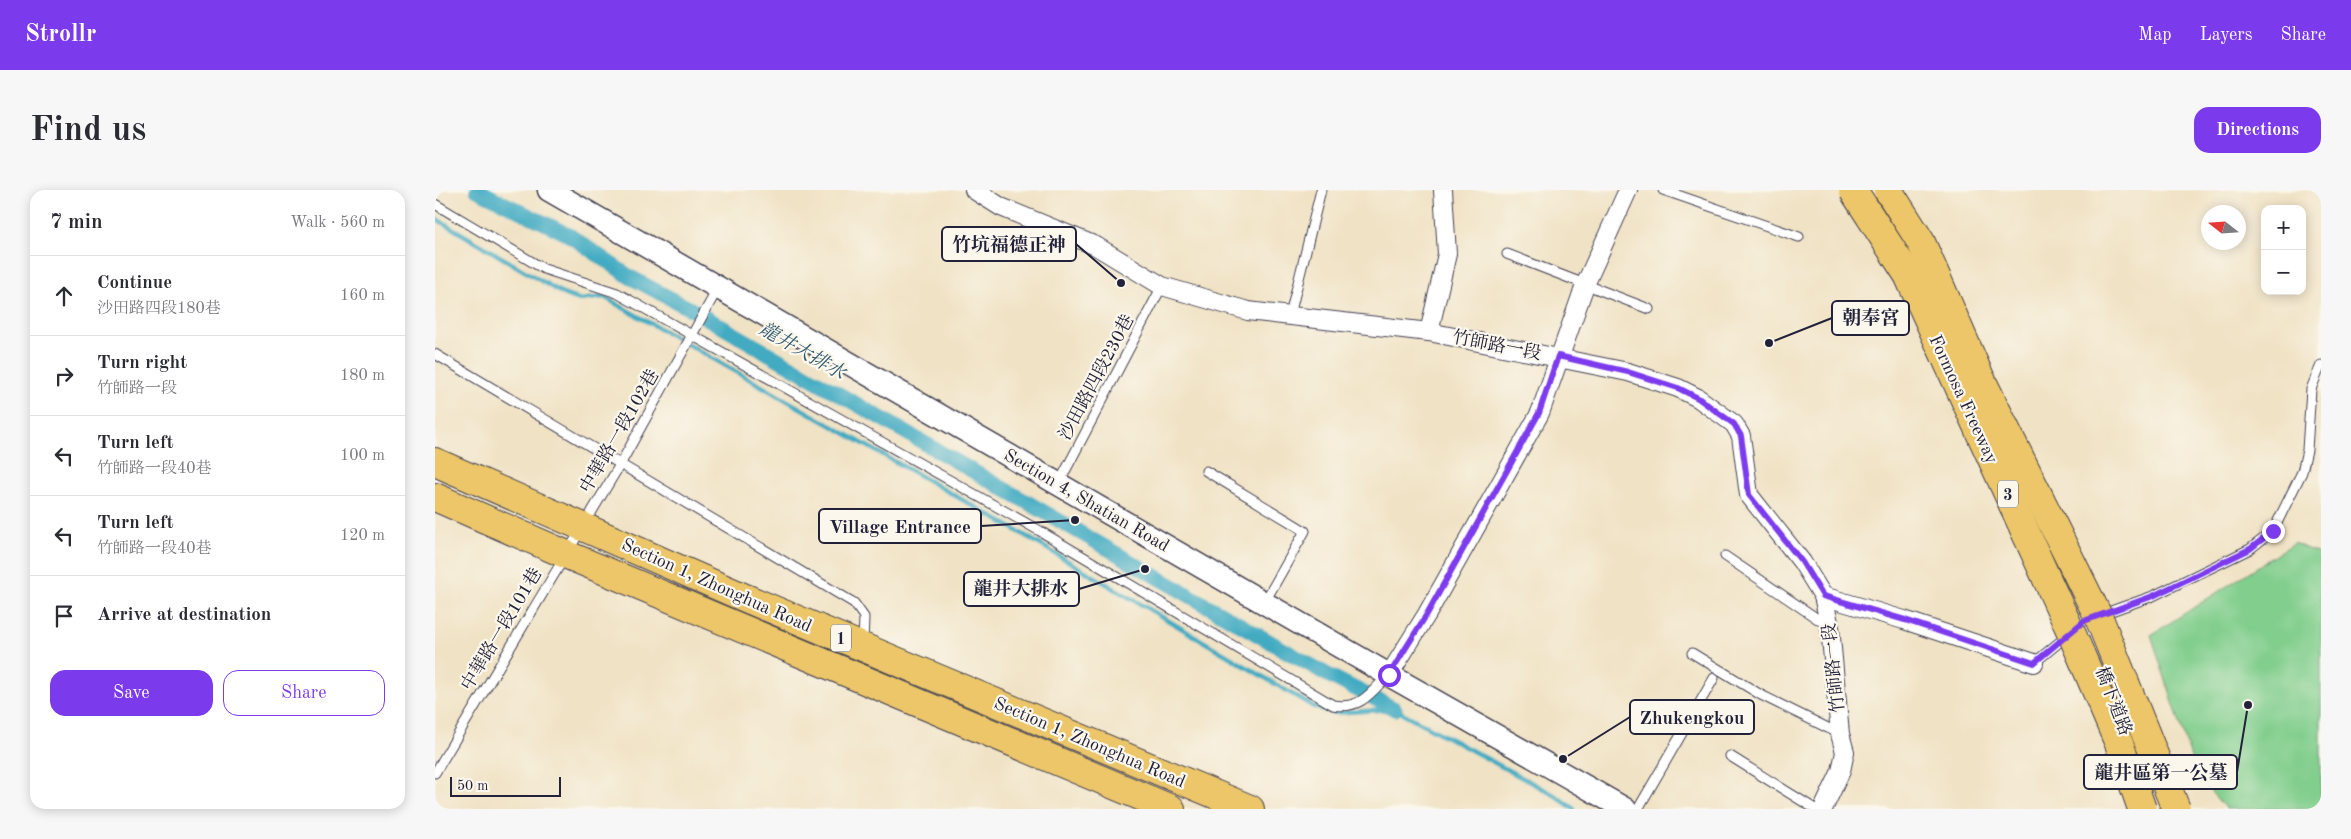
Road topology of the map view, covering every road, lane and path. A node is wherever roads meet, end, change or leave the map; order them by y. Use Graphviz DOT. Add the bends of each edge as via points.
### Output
graph roads {
  1 [pos="974,190"];
  2 [pos="1321,190"];
  3 [pos="1443,190"];
  4 [pos="1628,190"];
  5 [pos="1663,190"];
  6 [pos="1853,190"];
  7 [pos="1888,190"];
  8 [pos="559,192"];
  9 [pos="435,204"];
  10 [pos="1799,237"];
  11 [pos="1507,254"];
  12 [pos="1585,285"];
  13 [pos="1163,286"];
  14 [pos="714,296"];
  15 [pos="1649,308"];
  16 [pos="1290,315"];
  17 [pos="1429,332"];
  18 [pos="692,336"];
  19 [pos="435,354"];
  20 [pos="1558,356"];
  21 [pos="2321,365"];
  22 [pos="435,462"];
  23 [pos="621,463"];
  24 [pos="1206,471"];
  25 [pos="1059,483"];
  26 [pos="435,497"];
  27 [pos="582,525"];
  28 [pos="565,554"];
  29 [pos="1725,556"];
  30 [pos="1823,596"];
  31 [pos="1264,603"];
  32 [pos="2084,621"];
  33 [pos="1830,627"];
  34 [pos="863,647"];
  35 [pos="1692,653"];
  36 [pos="2034,663"];
  37 [pos="1389,675"];
  38 [pos="1714,678"];
  39 [pos="1840,734"];
  40 [pos="1730,756"];
  41 [pos="435,773"];
  42 [pos="1171,809"];
  43 [pos="1250,809"];
  44 [pos="1625,809"];
  45 [pos="1637,809"];
  46 [pos="1815,809"];
  47 [pos="1823,809"];
  48 [pos="2142,809"];
  49 [pos="2155,809"];
  50 [pos="2176,809"];
  1 -- 13 [label="street, 竹師路一段" via="1001,207 1095,246"];
  2 -- 16 [label="lane"];
  3 -- 17 [label="street" via="1447,254"];
  4 -- 12 [label="street"];
  5 -- 10 [label="lane"];
  6 -- 48 [label="main road, Formosa Freeway / 3, bridge" via="1907,275 2071,632 2120,746"];
  7 -- 50 [label="main road, Formosa Freeway / 3, bridge" via="1921,242 1980,378 2099,618"];
  8 -- 14 [label="street, Section 4, Shatian Road"];
  9 -- 18 [label="lane" via="544,269 617,293"];
  11 -- 12 [label="lane"];
  12 -- 15 [label="lane"];
  12 -- 20 [label="street"];
  13 -- 16 [label="street, 竹師路一段" via="1248,311"];
  13 -- 25 [label="lane, 沙田路四段230巷"];
  14 -- 18 [label="lane, 中華路一段102巷"];
  14 -- 25 [label="street, Section 4, Shatian Road"];
  16 -- 17 [label="street, 竹師路一段"];
  17 -- 20 [label="street, 竹師路一段"];
  18 -- 23 [label="lane, 中華路一段102巷"];
  18 -- 37 [label="lane" via="1040,531 1333,705 1355,705"];
  19 -- 23 [label="lane"];
  20 -- 30 [label="street, 竹師路一段" via="1628,372 1678,388 1734,424 1741,436 1749,495 1802,562"];
  20 -- 37 [label="street" via="1539,413 1427,614"];
  21 -- 32 [label="lane" via="2311,389 2307,450 2302,472 2273,531 2250,549 2153,596"];
  22 -- 27 [label="main road, Section 1, Zhonghua Road / 1"];
  23 -- 27 [label="lane, 中華路一段102巷"];
  23 -- 34 [label="lane" via="853,603 865,617"];
  24 -- 31 [label="lane" via="1305,531"];
  25 -- 31 [label="street, Section 4, Shatian Road"];
  26 -- 28 [label="main road, Section 1, Zhonghua Road / 1"];
  27 -- 28 [label="lane, 中華路一段102巷"];
  27 -- 34 [label="main road, Section 1, Zhonghua Road / 1"];
  28 -- 41 [label="lane, 中華路一段101巷"];
  28 -- 42 [label="main road, Section 1, Zhonghua Road / 1"];
  29 -- 33 [label="lane"];
  30 -- 33 [label="street, 竹師路一段"];
  30 -- 36 [label="street"];
  31 -- 37 [label="street, Section 4, Shatian Road"];
  32 -- 36 [label="lane"];
  32 -- 49 [label="street, 橋下道路"];
  33 -- 39 [label="street, 竹師路一段"];
  34 -- 43 [label="main road, Section 1, Zhonghua Road / 1"];
  35 -- 39 [label="lane" via="1761,695"];
  37 -- 44 [label="street, Section 4, Shatian Road"];
  38 -- 45 [label="lane"];
  39 -- 47 [label="street, 竹師路一段" via="1845,752 1841,771"];
  40 -- 46 [label="lane"];
}
